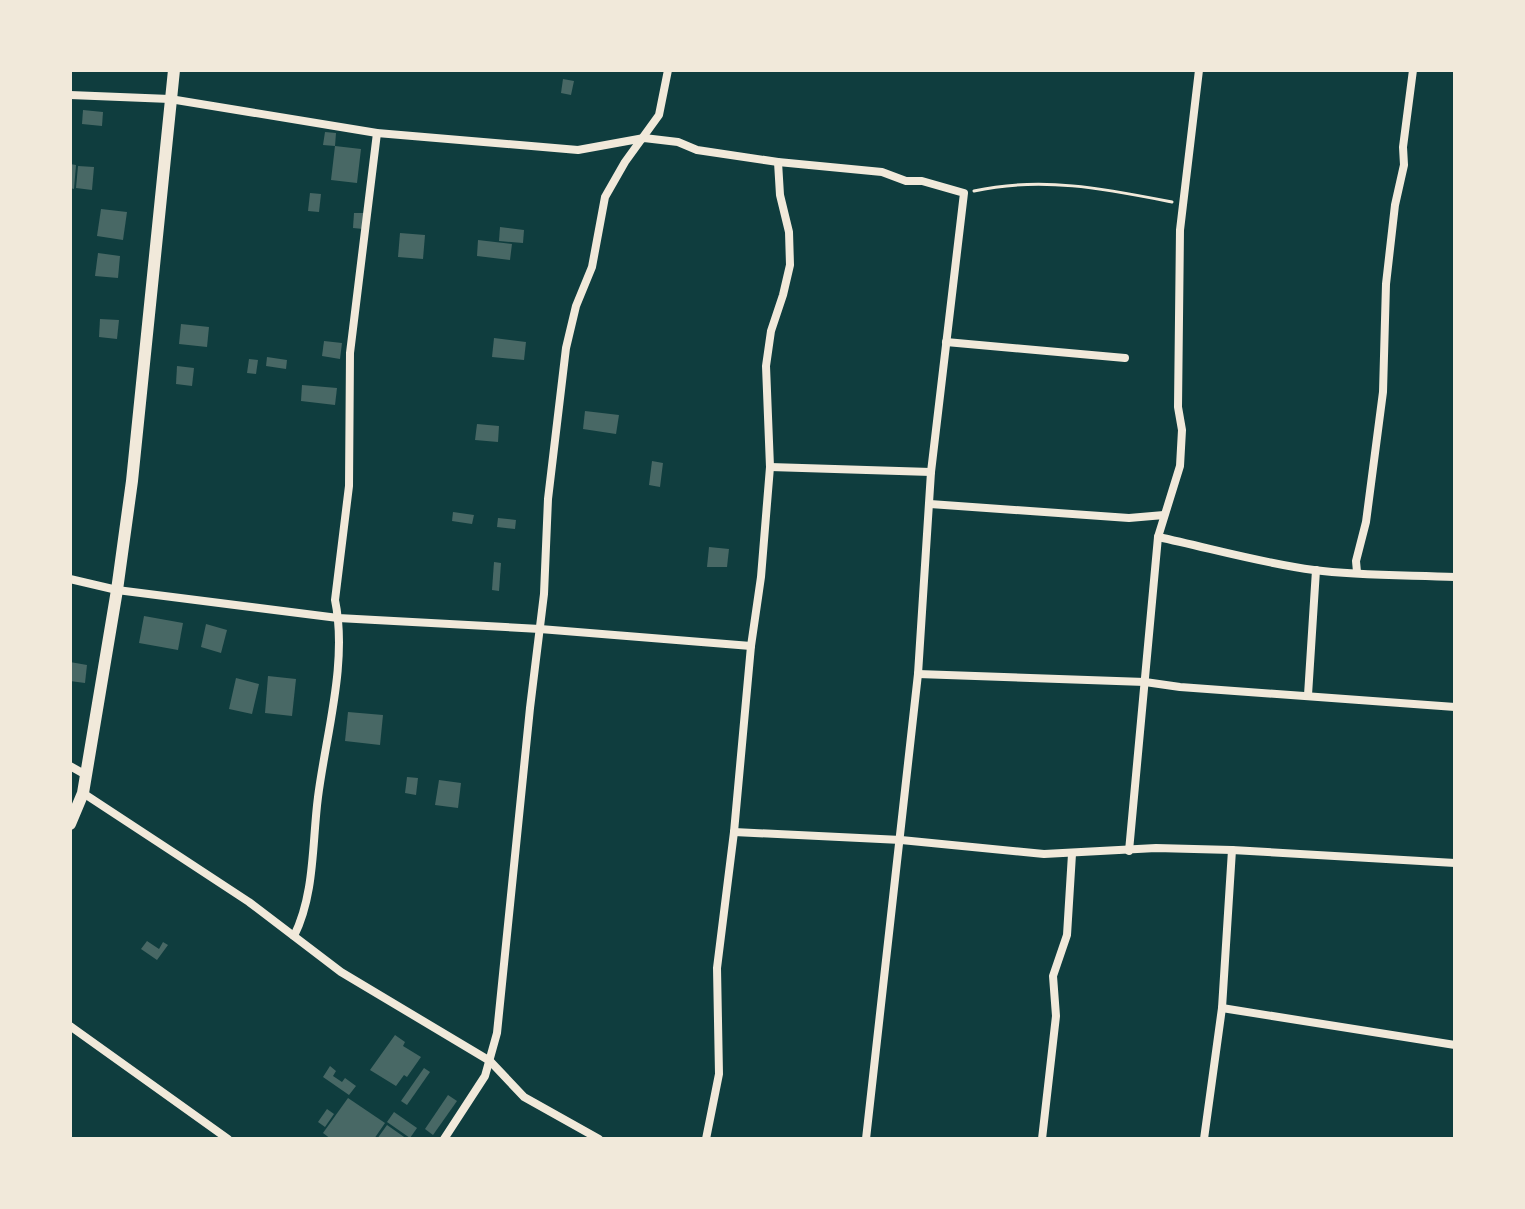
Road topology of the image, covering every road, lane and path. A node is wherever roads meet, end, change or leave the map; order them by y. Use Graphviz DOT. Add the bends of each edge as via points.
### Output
graph roads {
  1 [pos="174,70"];
  2 [pos="668,70"];
  3 [pos="1199,70"];
  4 [pos="1413,70"];
  5 [pos="70,95"];
  6 [pos="170,99"];
  7 [pos="377,133"];
  8 [pos="644,138"];
  9 [pos="778,162"];
  10 [pos="964,193"];
  11 [pos="1184,204"];
  12 [pos="946,342"];
  13 [pos="1125,358"];
  14 [pos="770,467"];
  15 [pos="931,472"];
  16 [pos="930,504"];
  17 [pos="1164,515"];
  18 [pos="1158,537"];
  19 [pos="1316,570"];
  20 [pos="1357,572"];
  21 [pos="1455,577"];
  22 [pos="70,579"];
  23 [pos="117,590"];
  24 [pos="338,618"];
  25 [pos="540,629"];
  26 [pos="751,646"];
  27 [pos="918,674"];
  28 [pos="1145,682"];
  29 [pos="1308,695"];
  30 [pos="1455,707"];
  31 [pos="70,766"];
  32 [pos="86,775"];
  33 [pos="83,793"];
  34 [pos="70,824"];
  35 [pos="734,832"];
  36 [pos="901,840"];
  37 [pos="1232,850"];
  38 [pos="1129,851"];
  39 [pos="1072,854"];
  40 [pos="1455,863"];
  41 [pos="294,936"];
  42 [pos="1222,1008"];
  43 [pos="70,1026"];
  44 [pos="1455,1045"];
  45 [pos="490,1061"];
  46 [pos="228,1139"];
  47 [pos="444,1139"];
  48 [pos="599,1139"];
  49 [pos="706,1139"];
  50 [pos="866,1139"];
  51 [pos="1042,1139"];
  52 [pos="1204,1139"];
  1 -- 6 [label="street"];
  2 -- 8 [label="street" via="659,115"];
  3 -- 11 [label="street"];
  4 -- 20 [label="street" via="1386,284 1383,392"];
  5 -- 6 [label="street"];
  6 -- 7 [label="street"];
  6 -- 23 [label="street" via="141,407"];
  7 -- 8 [label="street" via="578,150"];
  7 -- 24 [label="street" via="350,353 349,486 336,576"];
  8 -- 9 [label="street"];
  8 -- 25 [label="street" via="605,197 592,267 570,328 548,499"];
  9 -- 10 [label="street" via="882,172"];
  9 -- 14 [label="street" via="790,265 766,366"];
  10 -- 11 [label="path" via="1013,184 1074,184"];
  10 -- 12 [label="street"];
  11 -- 17 [label="street" via="1180,466"];
  12 -- 13 [label="street"];
  12 -- 15 [label="street"];
  14 -- 15 [label="street"];
  14 -- 26 [label="street"];
  15 -- 16 [label="street"];
  16 -- 17 [label="street" via="1129,518"];
  16 -- 27 [label="street"];
  17 -- 18 [label="street"];
  18 -- 19 [label="street"];
  18 -- 28 [label="street"];
  19 -- 20 [label="street"];
  19 -- 29 [label="street"];
  20 -- 21 [label="street"];
  22 -- 23 [label="street"];
  23 -- 24 [label="street"];
  23 -- 32 [label="street"];
  24 -- 25 [label="street"];
  24 -- 41 [label="street" via="337,667 307,899"];
  25 -- 26 [label="street"];
  25 -- 45 [label="street" via="505,973"];
  26 -- 35 [label="street"];
  27 -- 28 [label="street"];
  27 -- 36 [label="street"];
  28 -- 29 [label="street"];
  28 -- 38 [label="street"];
  29 -- 30 [label="street"];
  31 -- 32 [label="street"];
  32 -- 33 [label="street"];
  33 -- 34 [label="street"];
  33 -- 41 [label="street"];
  35 -- 36 [label="street"];
  35 -- 49 [label="street" via="717,968 719,1074"];
  36 -- 39 [label="street"];
  36 -- 50 [label="street"];
  37 -- 38 [label="street"];
  37 -- 40 [label="street"];
  37 -- 42 [label="street"];
  38 -- 39 [label="street"];
  39 -- 51 [label="street" via="1067,935 1053,976 1056,1016"];
  41 -- 45 [label="street" via="341,972"];
  42 -- 44 [label="street"];
  42 -- 52 [label="street"];
  43 -- 46 [label="street"];
  45 -- 47 [label="street"];
  45 -- 48 [label="street" via="524,1097"];
}
